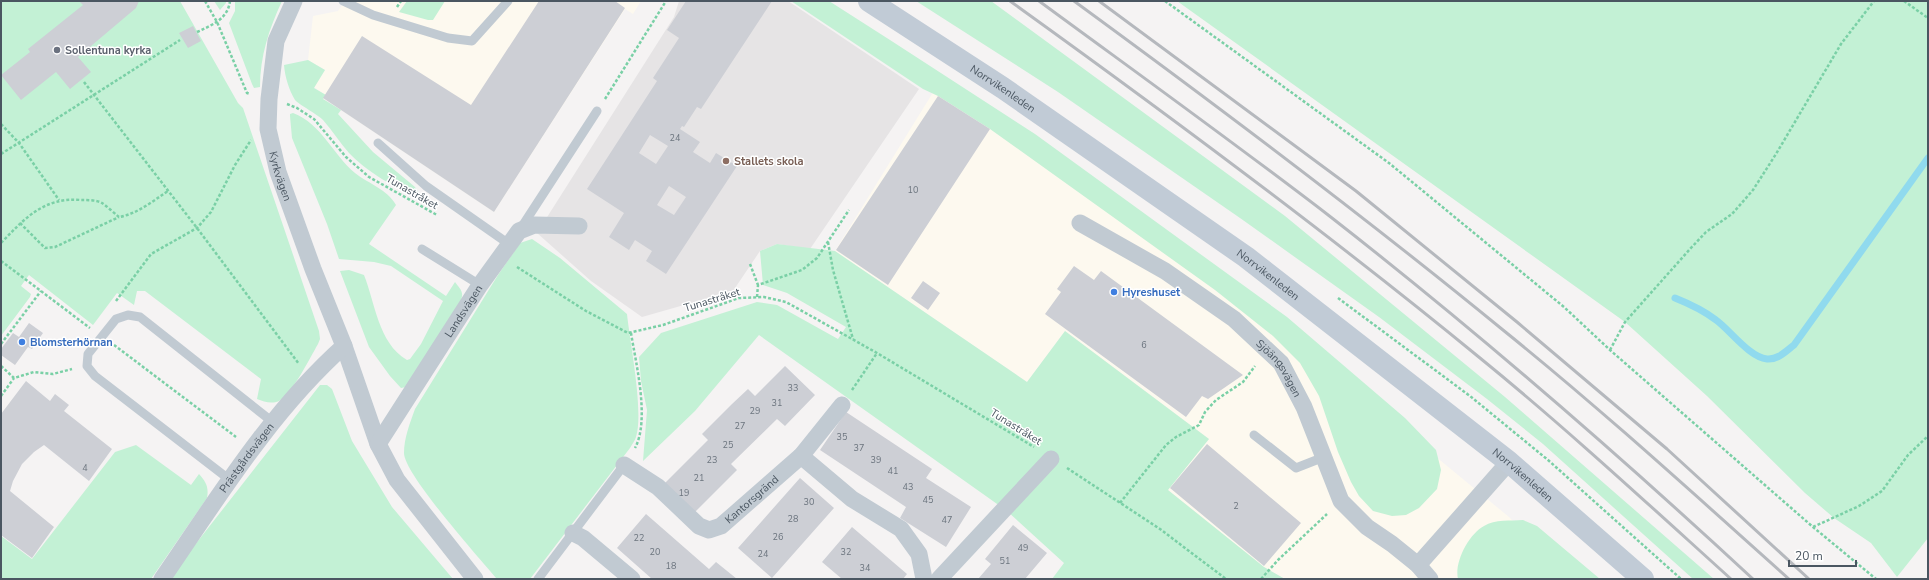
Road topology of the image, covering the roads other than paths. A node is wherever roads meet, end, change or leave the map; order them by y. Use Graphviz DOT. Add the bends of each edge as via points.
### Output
graph roads {
  1 [pos="294,1"];
  2 [pos="343,1"];
  3 [pos="508,1"];
  4 [pos="869,1"];
  5 [pos="597,111"];
  6 [pos="378,143"];
  7 [pos="1080,224"];
  8 [pos="579,226"];
  9 [pos="509,244"];
  10 [pos="422,249"];
  11 [pos="480,285"];
  12 [pos="344,346"];
  13 [pos="842,405"];
  14 [pos="274,423"];
  15 [pos="1254,436"];
  16 [pos="378,444"];
  17 [pos="800,456"];
  18 [pos="1324,457"];
  19 [pos="1051,458"];
  20 [pos="1509,462"];
  21 [pos="624,465"];
  22 [pos="230,480"];
  23 [pos="574,533"];
  24 [pos="1418,565"];
  25 [pos="162,579"];
  26 [pos="475,579"];
  27 [pos="538,579"];
  28 [pos="632,579"];
  29 [pos="924,579"];
  30 [pos="939,579"];
  31 [pos="1430,579"];
  32 [pos="1643,579"];
  1 -- 12 [label="street, Kyrkvägen" via="276,41 268,129 278,172"];
  2 -- 3 [label="lane" via="373,15 448,38 472,41"];
  4 -- 20 [label="main road, Norrvikenleden" via="1003,88 1246,257"];
  5 -- 9 [label="lane"];
  6 -- 9 [label="lane" via="426,186"];
  7 -- 18 [label="street, Sjöängsvägen" via="1165,271 1234,319 1281,363 1304,407"];
  8 -- 9 [label="street" via="534,225"];
  9 -- 11 [label="street, Landsvägen"];
  10 -- 11 [label="lane"];
  11 -- 16 [label="street, Landsvägen"];
  12 -- 14 [label="street, Prästgårdsvägen" via="310,378"];
  12 -- 16 [label="street"];
  13 -- 17 [label="street, Kantorsgränd"];
  14 -- 22 [label="street, Prästgårdsvägen"];
  14 -- 22 [label="lane" via="140,317 128,315 116,319 101,336 88,354 87,366 95,376"];
  15 -- 18 [label="lane" via="1296,468"];
  16 -- 26 [label="street" via="397,480"];
  17 -- 21 [label="street, Kantorsgränd" via="721,526 709,530 699,526 658,487"];
  17 -- 29 [label="street" via="852,499 901,530 919,554"];
  18 -- 24 [label="street, Sjöängsvägen" via="1341,501 1367,527"];
  19 -- 30 [label="street"];
  20 -- 24 [label="street"];
  20 -- 32 [label="main road, Norrvikenleden"];
  21 -- 23 [label="lane"];
  22 -- 25 [label="street, Prästgårdsvägen"];
  23 -- 27 [label="lane"];
  23 -- 28 [label="street"];
  24 -- 31 [label="street, Sjöängsvägen"];
}
